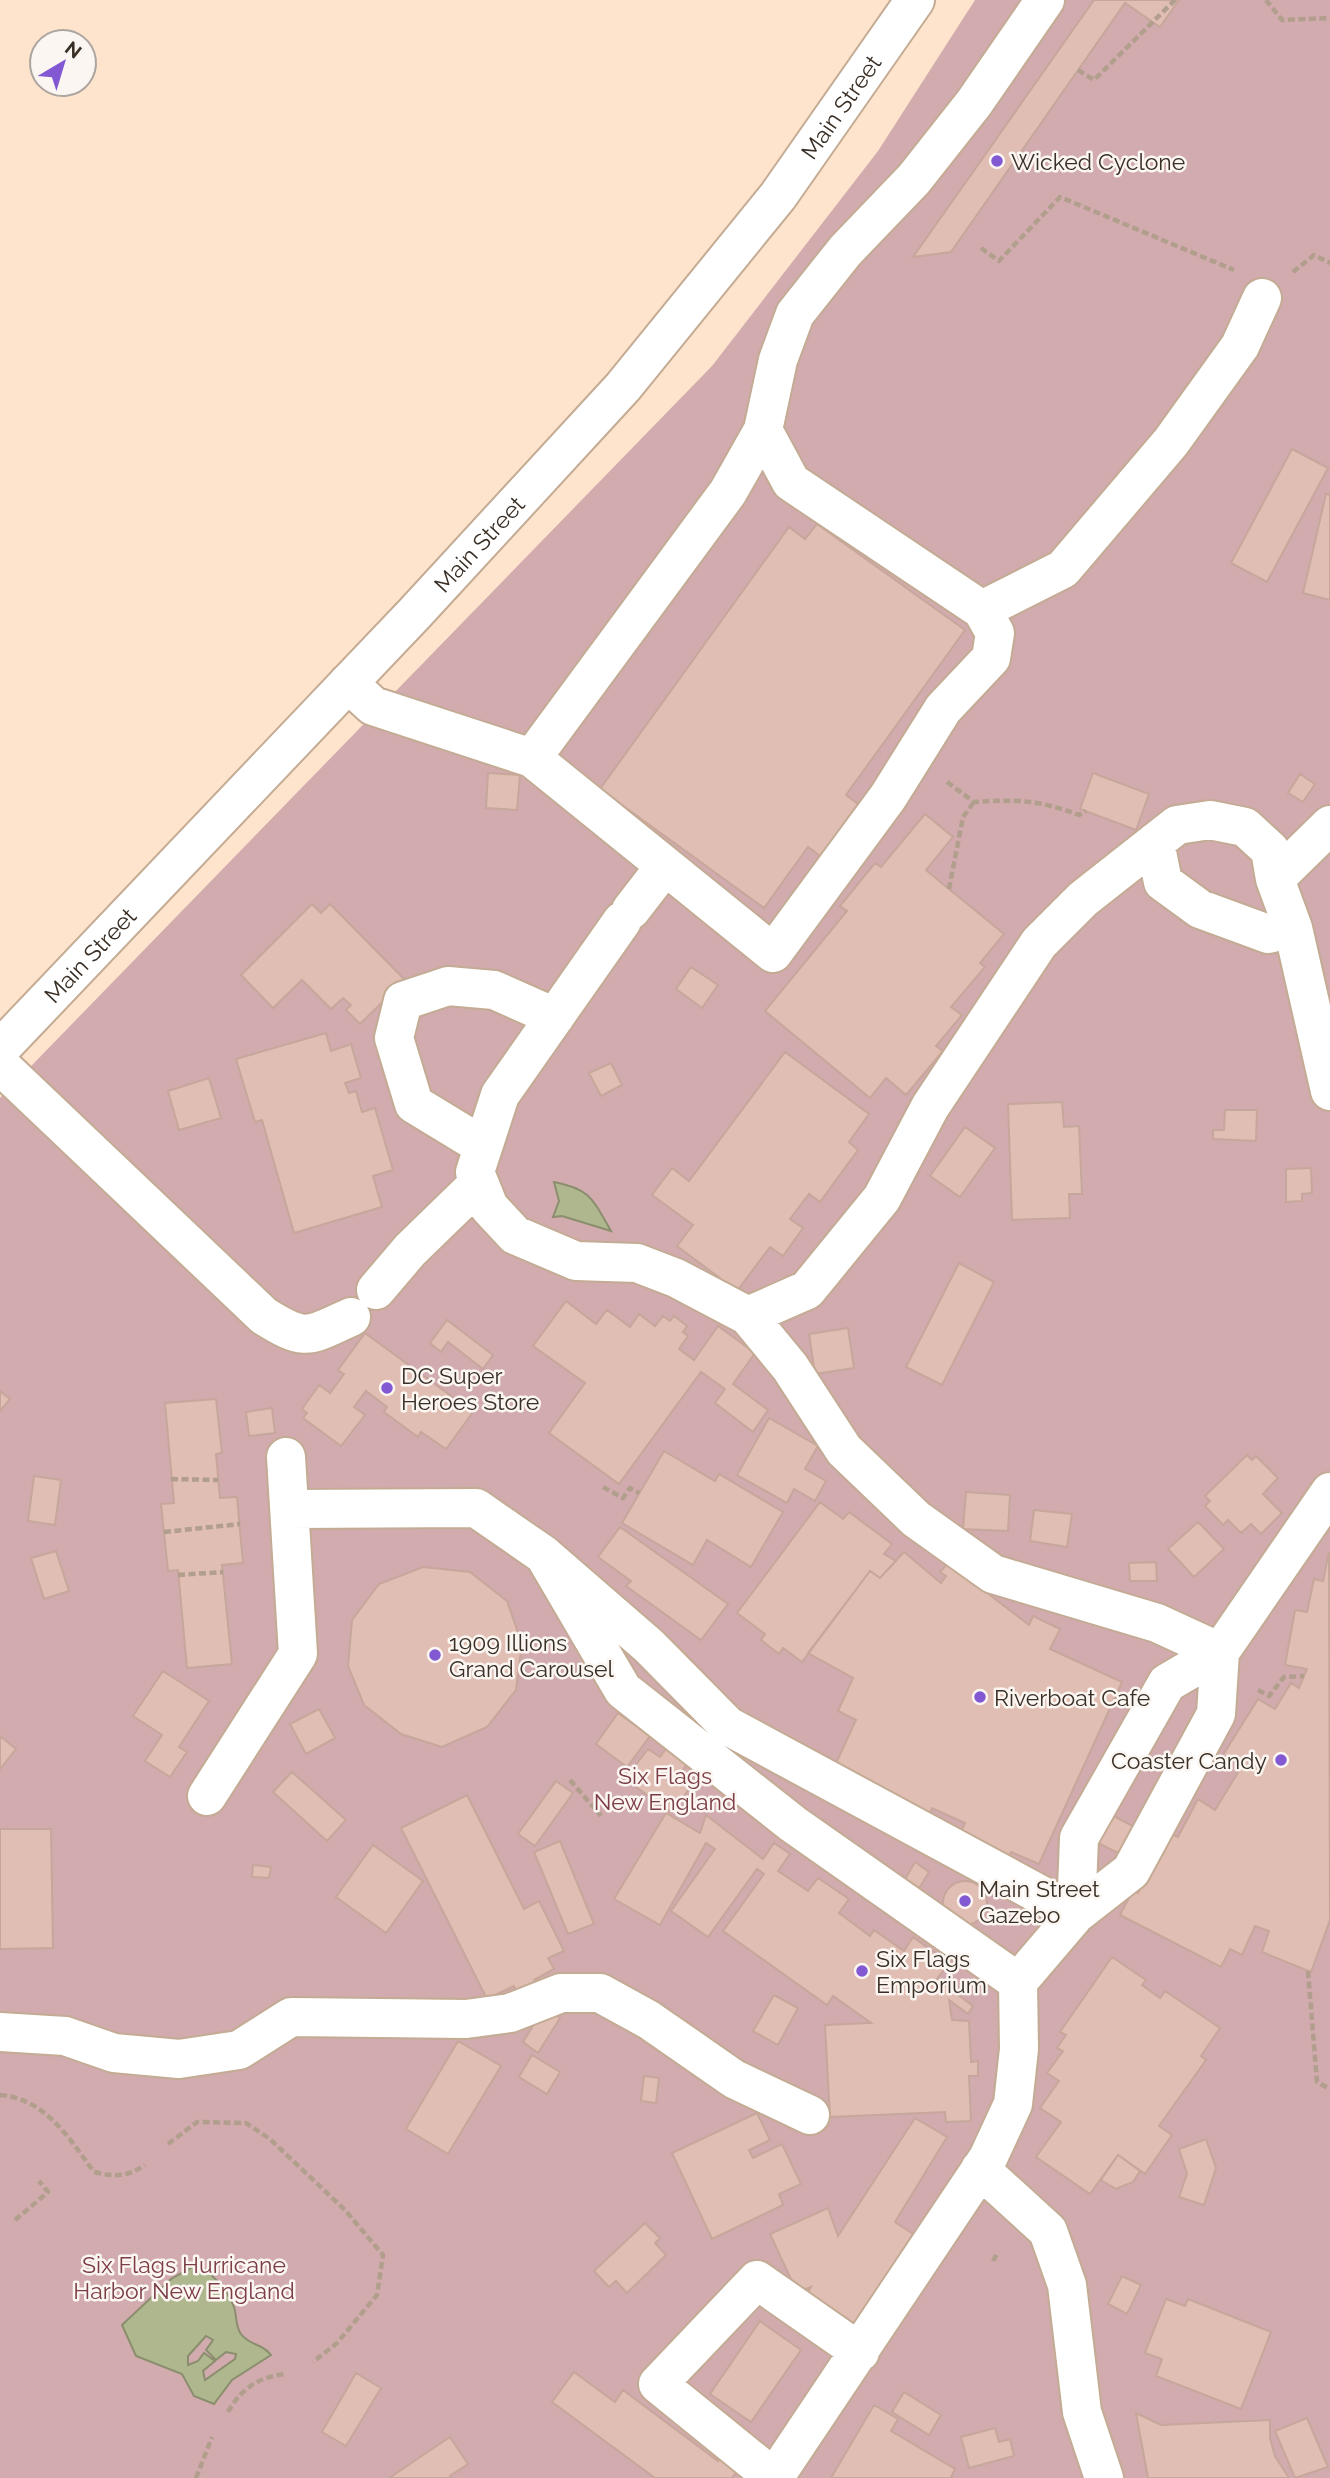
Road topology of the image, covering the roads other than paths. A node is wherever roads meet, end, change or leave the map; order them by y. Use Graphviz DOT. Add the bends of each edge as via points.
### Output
graph roads {
  1 [pos="915,0"];
  2 [pos="1045,0"];
  3 [pos="1261,283"];
  4 [pos="763,430"];
  5 [pos="982,610"];
  6 [pos="348,683"];
  7 [pos="532,758"];
  8 [pos="1330,825"];
  9 [pos="1155,842"];
  10 [pos="665,866"];
  11 [pos="1275,879"];
  12 [pos="1293,928"];
  13 [pos="555,1017"];
  14 [pos="0,1049"];
  15 [pos="0,1065"];
  16 [pos="1330,1091"];
  17 [pos="481,1164"];
  18 [pos="748,1316"];
  19 [pos="286,1457"];
  20 [pos="1330,1492"];
  21 [pos="289,1509"];
  22 [pos="544,1555"];
  23 [pos="1220,1652"];
  24 [pos="207,1796"];
  25 [pos="1076,1914"];
  26 [pos="1018,1982"];
  27 [pos="0,2032"];
  28 [pos="810,2115"];
  29 [pos="980,2169"];
  30 [pos="860,2352"];
  31 [pos="774,2478"];
  32 [pos="1104,2478"];
  1 -- 6 [label="street, Main Street" via="778,197 679,322"];
  2 -- 4 [label="street" via="974,103 914,179 845,251 795,314 778,360"];
  3 -- 5 [label="street" via="1240,346 1171,442 1063,569"];
  4 -- 5 [label="street" via="791,482"];
  4 -- 7 [label="street" via="728,492"];
  5 -- 10 [label="street" via="995,633 991,658 943,709 888,797 773,953"];
  6 -- 7 [label="street" via="373,706"];
  6 -- 14 [label="street, Main Street"];
  7 -- 10 [label="street"];
  8 -- 11 [label="street"];
  9 -- 11 [label="street" via="1177,825 1210,820 1245,827 1270,850"];
  9 -- 12 [label="street" via="1163,882 1200,909 1268,934"];
  9 -- 18 [label="street" via="1083,899 1039,943 930,1107 881,1198 807,1290"];
  10 -- 13 [label="street"];
  11 -- 12 [label="street"];
  12 -- 16 [label="street"];
  13 -- 17 [label="street" via="500,1095"];
  13 -- 17 [label="street" via="494,990 448,986 403,1001 394,1038 414,1104"];
  15 -- 17 [label="street" via="264,1316 288,1331 308,1336 363,1303"];
  17 -- 18 [label="street" via="489,1207 515,1235 576,1261 637,1263"];
  18 -- 23 [label="street" via="790,1367 844,1450 916,1518 993,1574 1157,1623"];
  19 -- 21 [label="street"];
  20 -- 23 [label="street"];
  21 -- 22 [label="street" via="476,1508"];
  21 -- 24 [label="street" via="298,1654"];
  22 -- 25 [label="street" via="649,1646 728,1726"];
  22 -- 26 [label="street" via="623,1690 793,1824"];
  23 -- 25 [label="street" via="1216,1714 1131,1871"];
  23 -- 25 [label="street" via="1167,1684 1079,1838"];
  25 -- 26 [label="street"];
  26 -- 29 [label="street" via="1019,2049 1013,2104"];
  27 -- 28 [label="street" via="65,2036 114,2053 179,2059 239,2050 290,2017 466,2019 510,2012 561,1993 600,1993 649,2020 734,2079"];
  29 -- 30 [label="street"];
  29 -- 32 [label="street" via="1048,2231 1067,2285 1082,2412"];
  30 -- 31 [label="street"];
  30 -- 31 [label="street" via="757,2280 658,2384"];
}
